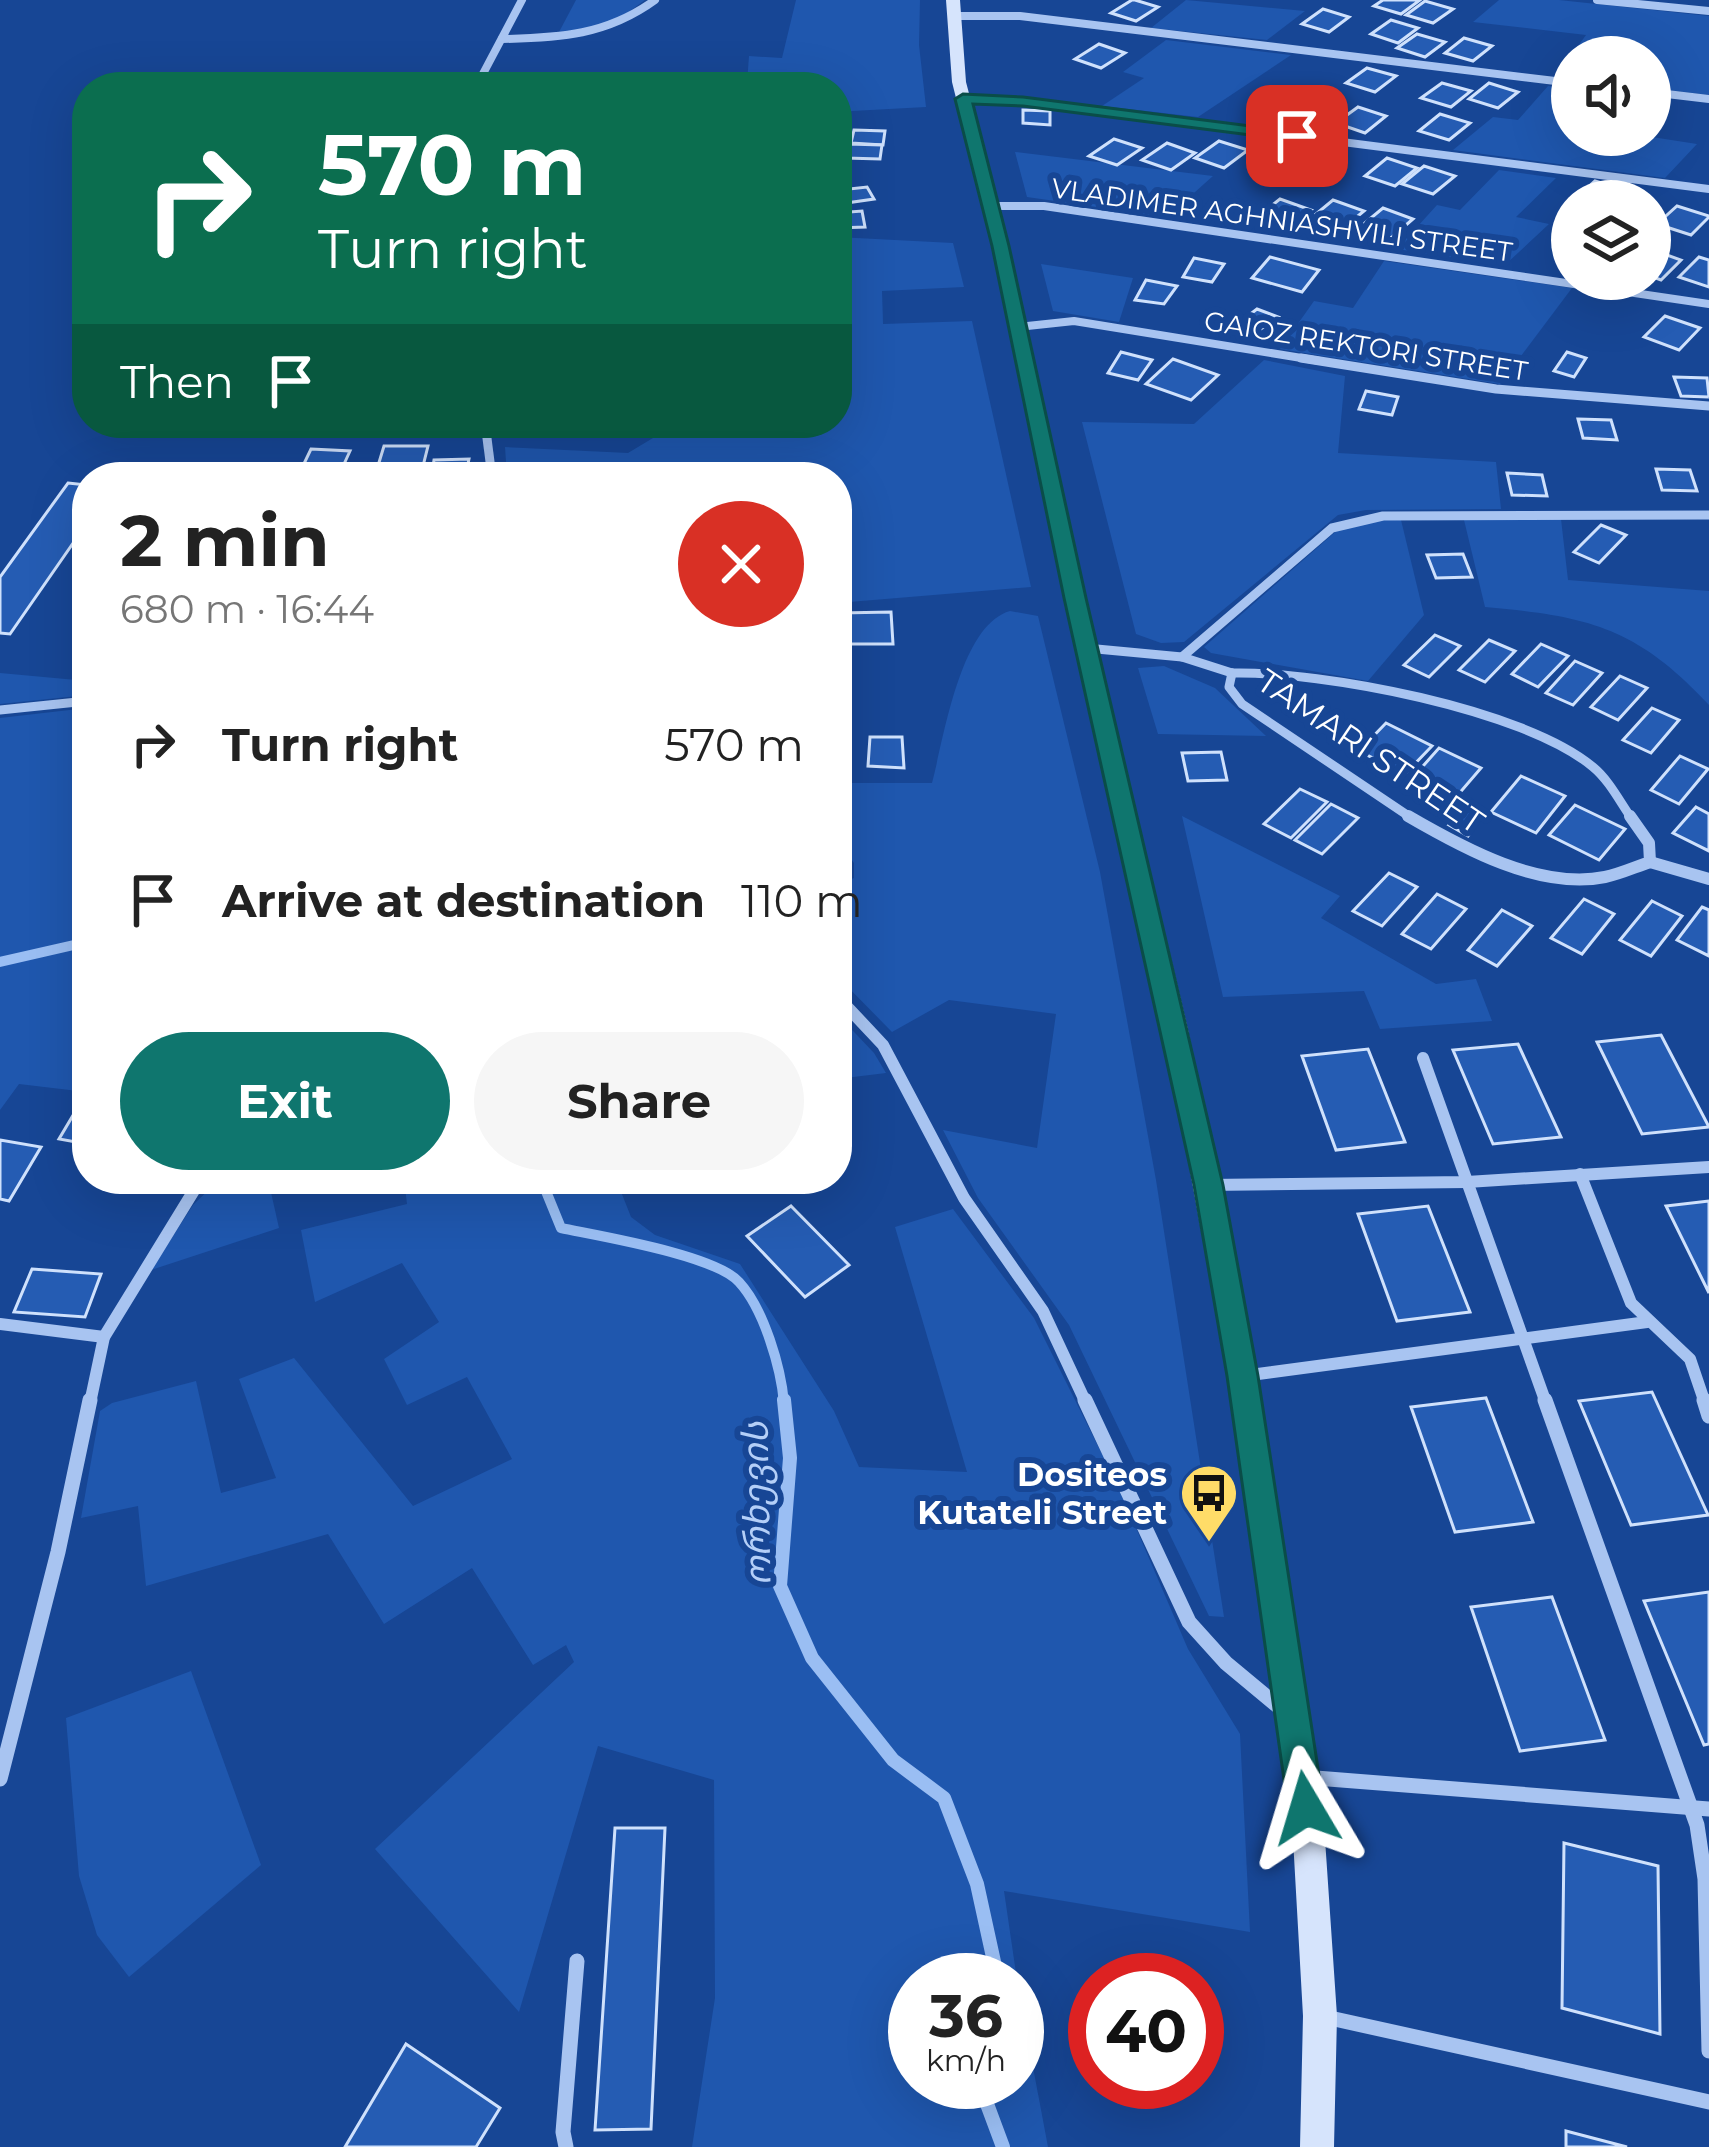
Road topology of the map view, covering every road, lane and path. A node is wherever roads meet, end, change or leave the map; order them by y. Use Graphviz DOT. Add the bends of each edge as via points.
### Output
graph roads {
  1 [pos="522,0"];
  2 [pos="655,0"];
  3 [pos="1597,0"];
  4 [pos="953,8"];
  5 [pos="1709,11"];
  6 [pos="502,39"];
  7 [pos="484,72"];
  8 [pos="1551,80"];
  9 [pos="1671,95"];
  10 [pos="963,99"];
  11 [pos="1709,100"];
  12 [pos="1709,189"];
  13 [pos="991,206"];
  14 [pos="1709,304"];
  15 [pos="1018,327"];
  16 [pos="1709,406"];
  17 [pos="1709,514"];
  18 [pos="1086,648"];
  19 [pos="1182,656"];
  20 [pos="1232,673"];
  21 [pos="72,703"];
  22 [pos="0,710"];
  23 [pos="1650,862"];
  24 [pos="1709,879"];
  25 [pos="852,1012"];
  26 [pos="1423,1058"];
  27 [pos="1709,1167"];
  28 [pos="1580,1174"];
  29 [pos="1467,1181"];
  30 [pos="1208,1185"];
  31 [pos="189,1194"];
  32 [pos="1647,1322"];
  33 [pos="0,1324"];
  34 [pos="104,1337"];
  35 [pos="1524,1340"];
  36 [pos="1242,1376"];
  37 [pos="1709,1416"];
  38 [pos="1295,1720"];
  39 [pos="1303,1777"];
  40 [pos="0,1779"];
  41 [pos="1690,1807"];
  42 [pos="1709,1808"];
  43 [pos="577,1961"];
  44 [pos="1320,2016"];
  45 [pos="1709,2051"];
  46 [pos="1709,2102"];
  47 [pos="566,2147"];
  48 [pos="1317,2147"];
  1 -- 6 [label="street"];
  2 -- 6 [label="street" via="581,38"];
  3 -- 5 [label="street"];
  4 -- 8 [label="street"];
  4 -- 10 [label="street"];
  6 -- 7 [label="street"];
  9 -- 11 [label="street"];
  10 -- 12 [label="street"];
  10 -- 13 [label="street"];
  13 -- 14 [label="street, VLADIMER AGHNIASHVILI STREET" via="1044,206"];
  13 -- 15 [label="street"];
  15 -- 16 [label="street, GAIOZ REKTORI STREET" via="1074,321 1405,377"];
  15 -- 18 [label="street"];
  17 -- 19 [label="street" via="1342,522"];
  18 -- 19 [label="street, TAMARI STREET"];
  18 -- 30 [label="street"];
  19 -- 20 [label="street, TAMARI STREET"];
  20 -- 23 [label="street, TAMARI STREET" via="1276,672 1520,724 1597,770 1649,843"];
  20 -- 23 [label="street, TAMARI STREET" via="1229,687 1242,704 1451,843 1554,875 1606,876"];
  21 -- 22 [label="street"];
  23 -- 24 [label="street"];
  25 -- 38 [label="street" via="883,1045 964,1198 1043,1311 1189,1622"];
  26 -- 29 [label="street"];
  27 -- 28 [label="street"];
  28 -- 29 [label="street"];
  28 -- 32 [label="street" via="1630,1303"];
  29 -- 30 [label="street"];
  29 -- 35 [label="street"];
  30 -- 36 [label="street"];
  31 -- 34 [label="street"];
  32 -- 35 [label="street"];
  32 -- 37 [label="street" via="1690,1359"];
  33 -- 34 [label="street"];
  34 -- 40 [label="street"];
  35 -- 36 [label="street"];
  35 -- 41 [label="street"];
  36 -- 38 [label="street"];
  38 -- 39 [label="street"];
  39 -- 41 [label="street"];
  39 -- 44 [label="street"];
  41 -- 42 [label="street"];
  41 -- 45 [label="street" via="1705,1880"];
  43 -- 47 [label="street"];
  44 -- 46 [label="street"];
  44 -- 48 [label="street"];
}
